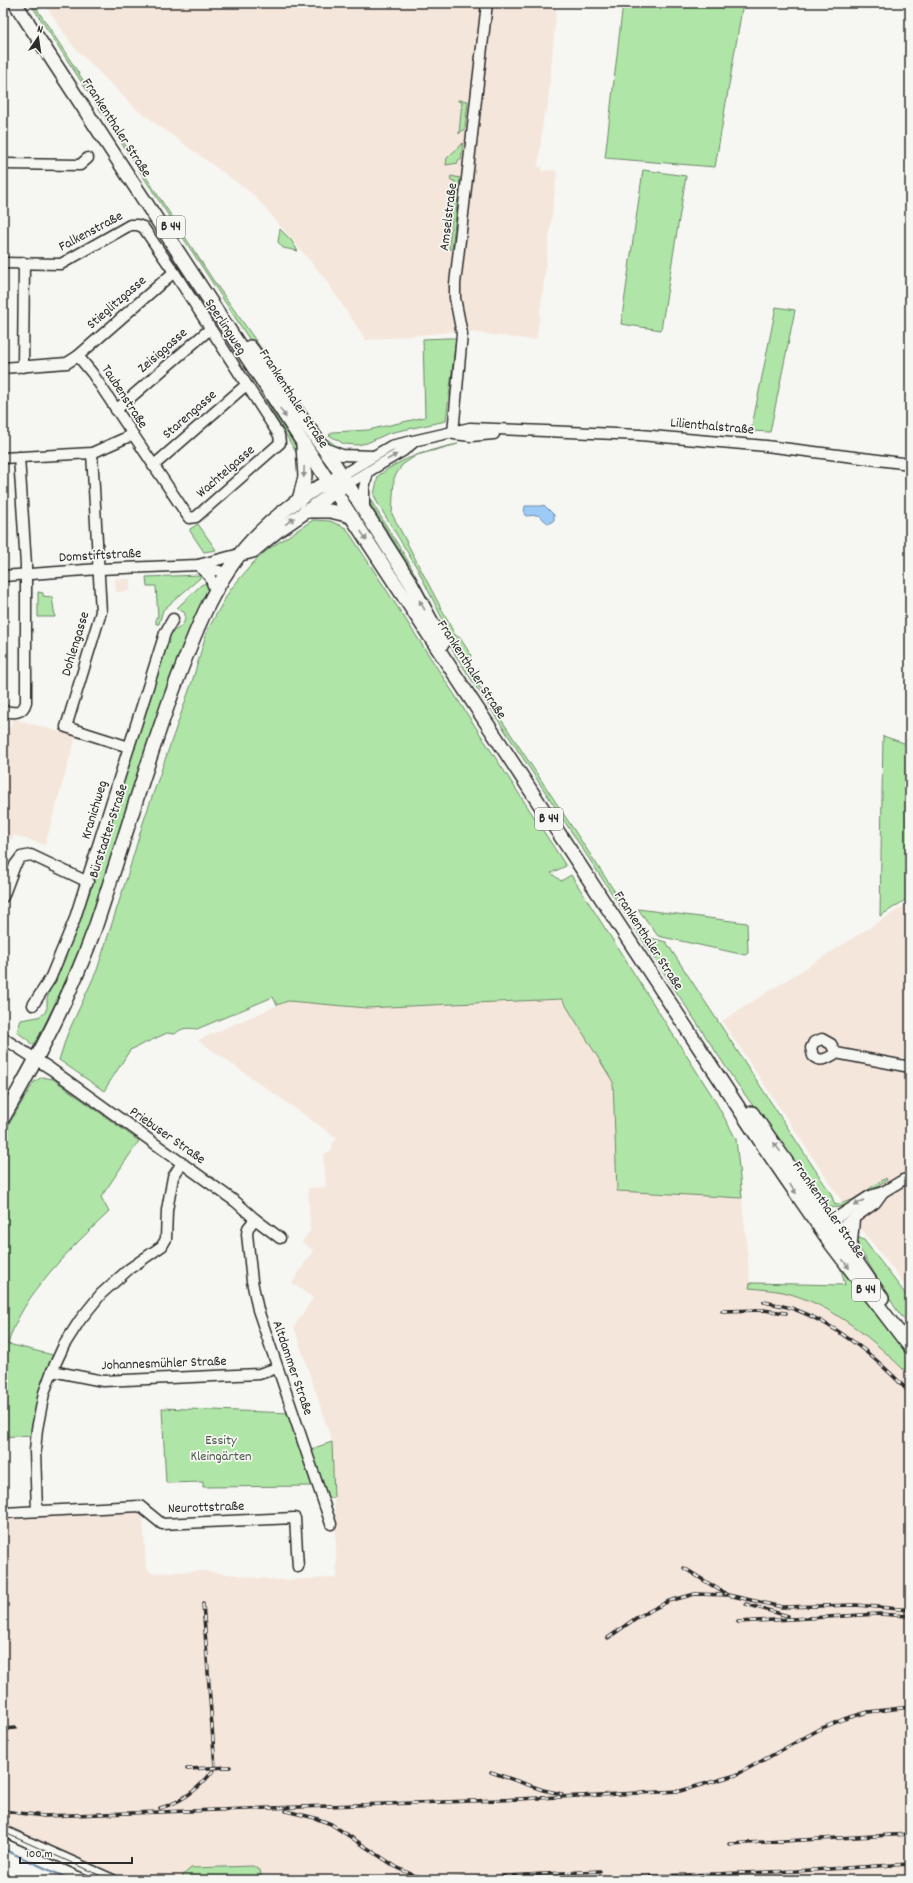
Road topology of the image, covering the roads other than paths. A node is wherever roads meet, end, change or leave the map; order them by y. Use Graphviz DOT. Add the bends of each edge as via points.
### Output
graph roads {
  1 [pos="15,3"];
  2 [pos="23,3"];
  3 [pos="487,3"];
  4 [pos="88,158"];
  5 [pos="3,164"];
  6 [pos="143,227"];
  7 [pos="3,263"];
  8 [pos="24,264"];
  9 [pos="174,272"];
  10 [pos="210,329"];
  11 [pos="78,356"];
  12 [pos="23,367"];
  13 [pos="3,368"];
  14 [pos="246,385"];
  15 [pos="116,410"];
  16 [pos="453,433"];
  17 [pos="132,435"];
  18 [pos="414,442"];
  19 [pos="280,443"];
  20 [pos="303,443"];
  21 [pos="324,448"];
  22 [pos="92,453"];
  23 [pos="372,456"];
  24 [pos="19,457"];
  25 [pos="3,458"];
  26 [pos="910,464"];
  27 [pos="153,466"];
  28 [pos="368,472"];
  29 [pos="344,480"];
  30 [pos="332,487"];
  31 [pos="302,506"];
  32 [pos="364,511"];
  33 [pos="351,516"];
  34 [pos="189,518"];
  35 [pos="240,554"];
  36 [pos="198,565"];
  37 [pos="99,569"];
  38 [pos="227,573"];
  39 [pos="26,574"];
  40 [pos="3,576"];
  41 [pos="215,591"];
  42 [pos="173,619"];
  43 [pos="3,711"];
  44 [pos="129,747"];
  45 [pos="88,882"];
  46 [pos="3,897"];
  47 [pos="33,1005"];
  48 [pos="3,1038"];
  49 [pos="836,1053"];
  50 [pos="36,1059"];
  51 [pos="910,1067"];
  52 [pos="3,1118"];
  53 [pos="182,1163"];
  54 [pos="910,1178"];
  55 [pos="883,1192"];
  56 [pos="255,1219"];
  57 [pos="854,1219"];
  58 [pos="830,1229"];
  59 [pos="280,1238"];
  60 [pos="852,1253"];
  61 [pos="910,1335"];
  62 [pos="910,1347"];
  63 [pos="277,1368"];
  64 [pos="52,1371"];
  65 [pos="37,1511"];
  66 [pos="3,1513"];
  67 [pos="331,1524"];
  68 [pos="298,1567"];
  69 [pos="3,1831"];
  70 [pos="113,1880"];
  1 -- 20 [label="main road, Frankenthaler Straße / B 44, one-way"];
  2 -- 21 [label="main road, Frankenthaler Straße / B 44" via="246,340"];
  3 -- 16 [label="street, Amselstraße" via="455,284 462,334"];
  4 -- 5 [label="street" via="80,164"];
  6 -- 8 [label="street, Falkenstraße" via="130,225 61,264"];
  6 -- 9 [label="street, Sperlingweg"];
  7 -- 8 [label="street, Falkenstraße"];
  8 -- 12 [label="street"];
  9 -- 10 [label="street, Sperlingweg"];
  9 -- 11 [label="street, Stieglitzgasse"];
  10 -- 14 [label="street, Sperlingweg"];
  10 -- 15 [label="street, Zeisiggasse"];
  11 -- 12 [label="street" via="67,363"];
  11 -- 15 [label="street, Taubenstraße"];
  12 -- 13 [label="street"];
  14 -- 19 [label="street, Sperlingweg" via="279,435"];
  14 -- 27 [label="street, Starengasse"];
  15 -- 17 [label="street, Taubenstraße"];
  16 -- 18 [label="street, Lilienthalstraße"];
  16 -- 26 [label="street, Lilienthalstraße" via="470,428 655,436 766,446"];
  17 -- 22 [label="street"];
  17 -- 27 [label="street, Taubenstraße"];
  18 -- 23 [label="street, Lilienthalstraße" via="391,446"];
  28 -- 18 [label="street, Lilienthalstraße, one-way"];
  19 -- 34 [label="street, Wachtelgasse" via="196,517"];
  20 -- 30 [label="main road, Frankenthaler Straße / B 44"];
  20 -- 31 [label="main road, one-way" via="305,477"];
  21 -- 23 [label="street" via="342,455"];
  21 -- 29 [label="main road, Frankenthaler Straße / B 44"];
  22 -- 24 [label="street"];
  22 -- 37 [label="street, Dohlengasse"];
  23 -- 29 [label="street, Lilienthalstraße"];
  24 -- 25 [label="street"];
  24 -- 39 [label="street"];
  27 -- 34 [label="street, Taubenstraße"];
  28 -- 29 [label="street, Lilienthalstraße"];
  28 -- 32 [label="street" via="364,488"];
  29 -- 30 [label="main road, Bürstadter Straße"];
  29 -- 32 [label="main road, Frankenthaler Straße / B 44"];
  30 -- 31 [label="main road, Bürstadter Straße"];
  30 -- 33 [label="main road, Frankenthaler Straße / B 44"];
  31 -- 33 [label="main road"];
  31 -- 35 [label="main road, Bürstadter Straße" via="268,524"];
  58 -- 32 [label="main road, Frankenthaler Straße / B 44, one-way" via="457,665 410,582"];
  33 -- 58 [label="main road, Frankenthaler Straße / B 44, one-way" via="738,1108"];
  35 -- 36 [label="street"];
  35 -- 38 [label="main road, Bürstadter Straße"];
  36 -- 37 [label="street, Domstiftstraße"];
  36 -- 38 [label="street"];
  36 -- 41 [label="street" via="210,577"];
  37 -- 39 [label="street, Domstiftstraße"];
  37 -- 44 [label="street, Dohlengasse" via="102,612 66,727"];
  38 -- 41 [label="main road, Bürstadter Straße"];
  39 -- 40 [label="street, Domstiftstraße"];
  39 -- 43 [label="street" via="26,702 20,712"];
  41 -- 50 [label="main road, Bürstadter Straße" via="199,622 159,730 72,988"];
  42 -- 44 [label="street, Kranichweg" via="165,633"];
  44 -- 45 [label="street, Kranichweg"];
  45 -- 46 [label="street" via="31,855 21,857 15,865"];
  45 -- 47 [label="street, Kranichweg" via="50,980"];
  48 -- 50 [label="street, Priebuser Straße"];
  49 -- 51 [label="street"];
  50 -- 52 [label="main road, Bürstadter Straße"];
  50 -- 53 [label="street, Priebuser Straße"];
  53 -- 56 [label="street, Priebuser Straße"];
  53 -- 64 [label="street" via="173,1177 167,1210 166,1239 162,1246 129,1269 101,1294 64,1345"];
  54 -- 55 [label="street"];
  55 -- 57 [label="street" via="875,1203"];
  55 -- 58 [label="street, one-way" via="870,1196"];
  56 -- 59 [label="street, Priebuser Straße"];
  56 -- 63 [label="street, Altdammer Straße" via="247,1234 252,1281 258,1310"];
  57 -- 58 [label="street"];
  57 -- 60 [label="street"];
  58 -- 60 [label="main road, Frankenthaler Straße / B 44"];
  58 -- 62 [label="main road, Frankenthaler Straße / B 44, one-way"];
  60 -- 61 [label="main road, Frankenthaler Straße / B 44" via="884,1302"];
  63 -- 64 [label="street, Johannesmühler Straße" via="259,1374 103,1382"];
  63 -- 67 [label="street, Altdammer Straße"];
  64 -- 65 [label="street" via="44,1393 37,1429"];
  65 -- 66 [label="street, Neurottstraße"];
  65 -- 68 [label="street, Neurottstraße" via="140,1506 162,1524 295,1518"];
  69 -- 70 [label="street"];
}
